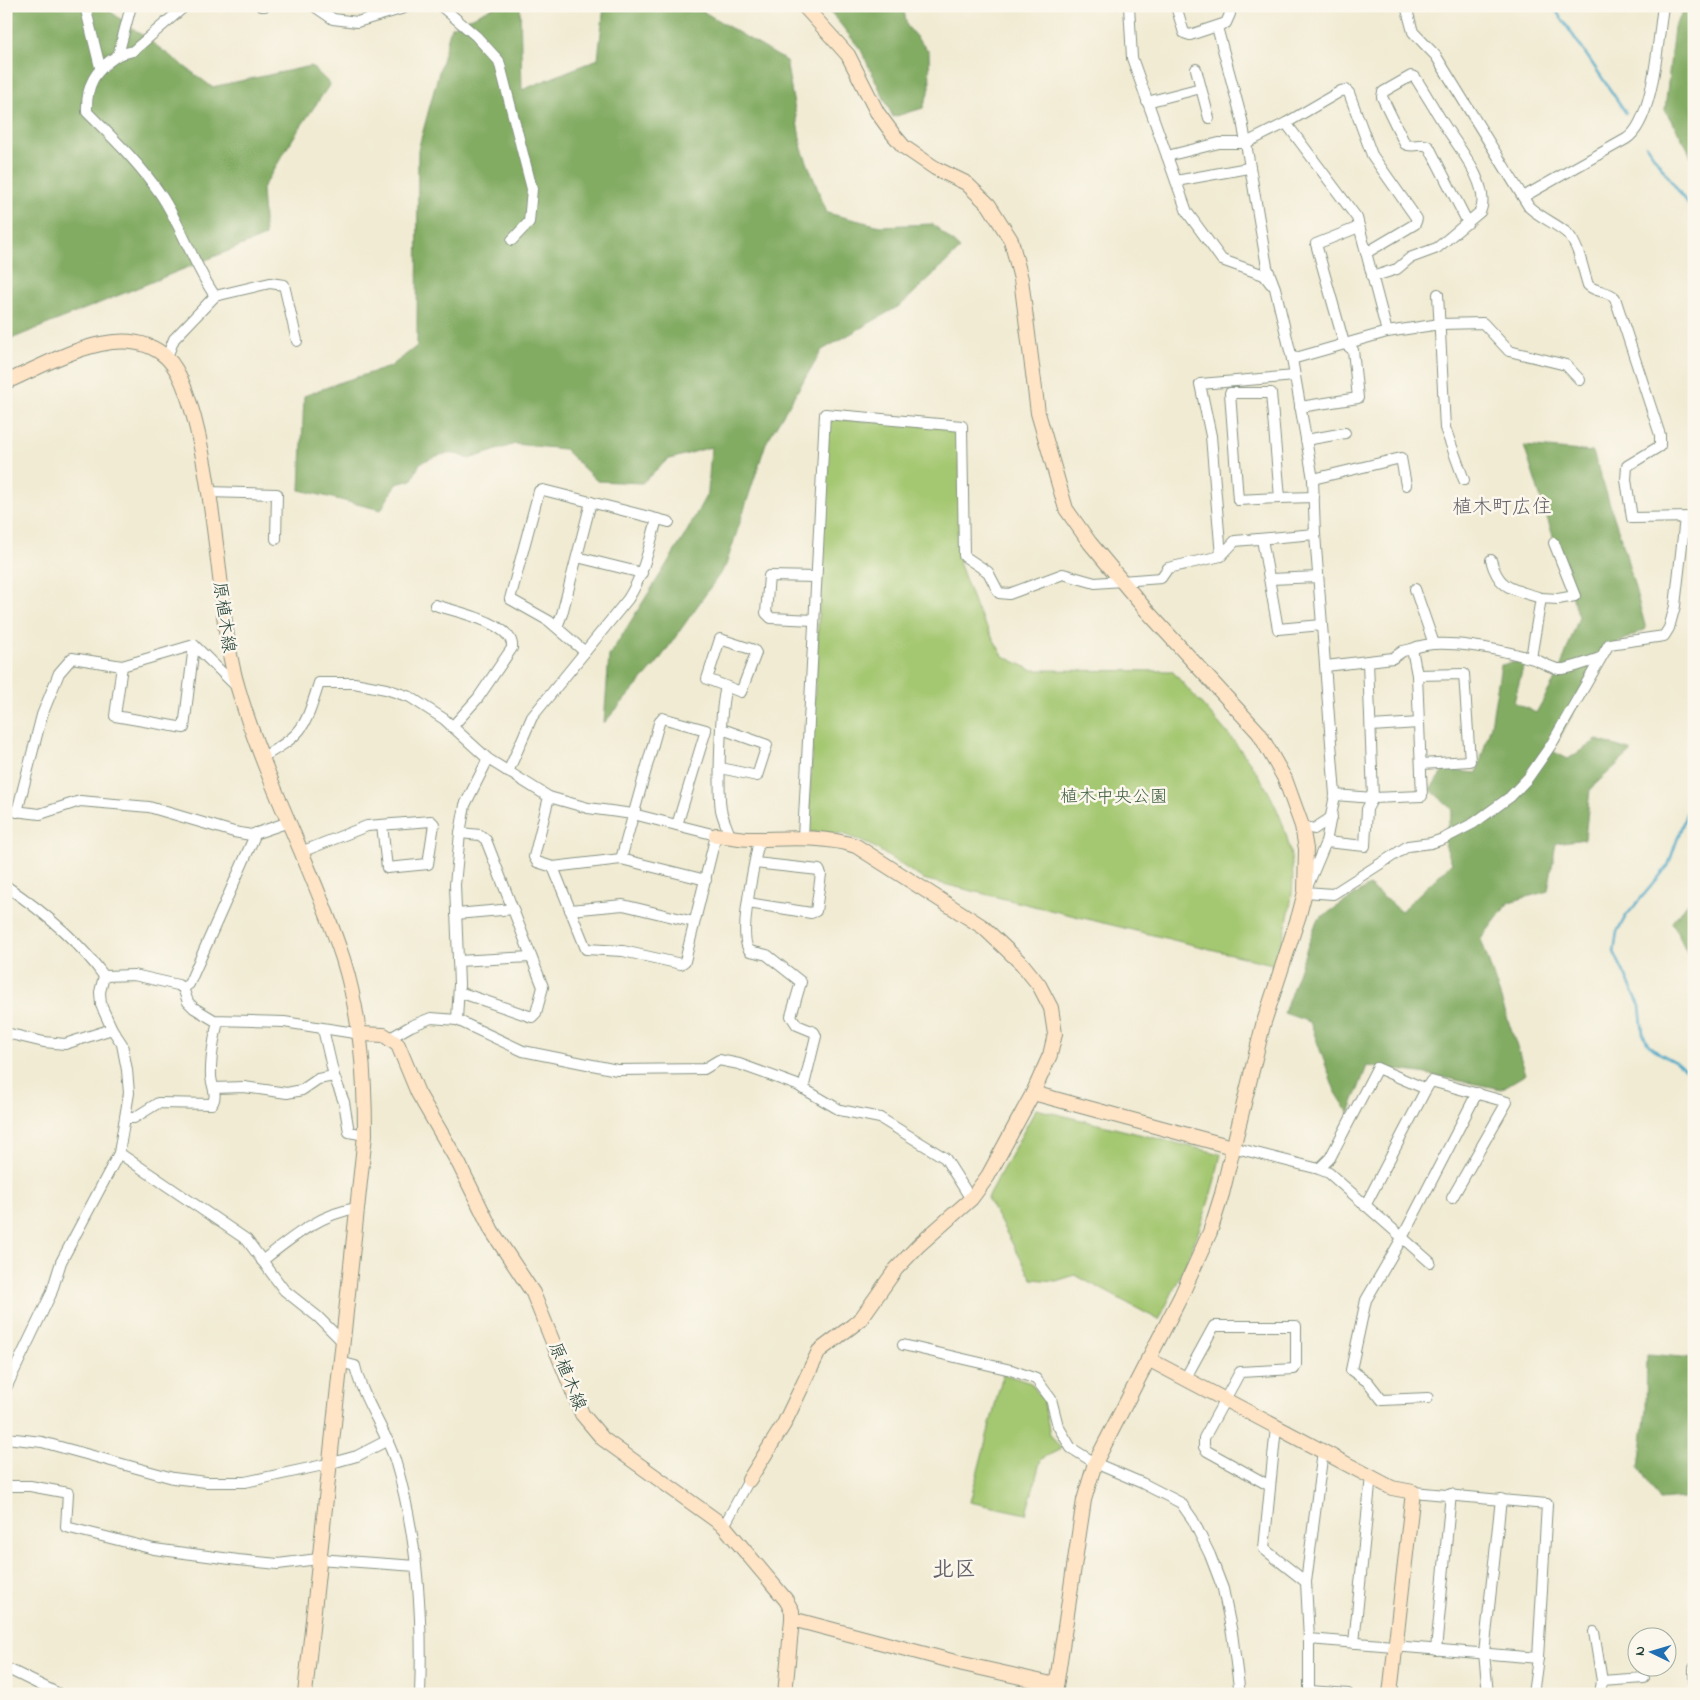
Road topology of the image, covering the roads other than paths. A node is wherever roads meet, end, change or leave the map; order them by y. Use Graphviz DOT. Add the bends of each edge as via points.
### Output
graph roads {
  1 [pos="85,6"];
  2 [pos="131,6"];
  3 [pos="185,6"];
  4 [pos="314,6"];
  5 [pos="411,6"];
  6 [pos="441,6"];
  7 [pos="804,6"];
  8 [pos="1129,6"];
  9 [pos="1176,6"];
  10 [pos="1228,6"];
  11 [pos="1406,6"];
  12 [pos="1663,6"];
  13 [pos="1217,27"];
  14 [pos="118,55"];
  15 [pos="100,67"];
  16 [pos="1196,69"];
  17 [pos="1201,88"];
  18 [pos="1147,102"];
  19 [pos="1209,118"];
  20 [pos="1286,122"];
  21 [pos="1246,142"];
  22 [pos="1166,156"];
  23 [pos="1248,168"];
  24 [pos="1176,181"];
  25 [pos="1523,197"];
  26 [pos="1468,223"];
  27 [pos="1359,227"];
  28 [pos="512,240"];
  29 [pos="1366,253"];
  30 [pos="1372,277"];
  31 [pos="1275,288"];
  32 [pos="1438,294"];
  33 [pos="215,296"];
  34 [pos="1440,324"];
  35 [pos="1387,332"];
  36 [pos="297,342"];
  37 [pos="1344,343"];
  38 [pos="167,357"];
  39 [pos="1292,359"];
  40 [pos="1295,376"];
  41 [pos="1580,380"];
  42 [pos="6,382"];
  43 [pos="1300,407"];
  44 [pos="1345,433"];
  45 [pos="1306,440"];
  46 [pos="1313,479"];
  47 [pos="1464,480"];
  48 [pos="1406,485"];
  49 [pos="208,492"];
  50 [pos="1314,497"];
  51 [pos="1280,498"];
  52 [pos="591,502"];
  53 [pos="1689,518"];
  54 [pos="657,519"];
  55 [pos="669,522"];
  56 [pos="1315,534"];
  57 [pos="276,539"];
  58 [pos="1262,539"];
  59 [pos="1554,543"];
  60 [pos="577,556"];
  61 [pos="1222,556"];
  62 [pos="1491,560"];
  63 [pos="642,573"];
  64 [pos="816,576"];
  65 [pos="1318,577"];
  66 [pos="1270,578"];
  67 [pos="1123,582"];
  68 [pos="1415,589"];
  69 [pos="1541,598"];
  70 [pos="435,606"];
  71 [pos="814,620"];
  72 [pos="1322,625"];
  73 [pos="557,627"];
  74 [pos="1434,644"];
  75 [pos="194,645"];
  76 [pos="1412,649"];
  77 [pos="585,652"];
  78 [pos="1531,658"];
  79 [pos="1600,658"];
  80 [pos="1368,661"];
  81 [pos="122,666"];
  82 [pos="1326,666"];
  83 [pos="1417,675"];
  84 [pos="237,687"];
  85 [pos="726,688"];
  86 [pos="1419,723"];
  87 [pos="1371,726"];
  88 [pos="452,727"];
  89 [pos="706,730"];
  90 [pos="722,731"];
  91 [pos="261,758"];
  92 [pos="488,759"];
  93 [pos="1421,764"];
  94 [pos="721,768"];
  95 [pos="508,772"];
  96 [pos="1335,795"];
  97 [pos="549,797"];
  98 [pos="1373,798"];
  99 [pos="6,810"];
  100 [pos="17,812"];
  101 [pos="633,814"];
  102 [pos="1332,817"];
  103 [pos="289,822"];
  104 [pos="382,825"];
  105 [pos="677,825"];
  106 [pos="1302,826"];
  107 [pos="256,833"];
  108 [pos="460,833"];
  109 [pos="723,835"];
  110 [pos="803,837"];
  111 [pos="759,839"];
  112 [pos="1326,842"];
  113 [pos="301,852"];
  114 [pos="621,859"];
  115 [pos="755,863"];
  116 [pos="553,867"];
  117 [pos="706,880"];
  118 [pos="6,886"];
  119 [pos="1305,892"];
  120 [pos="748,903"];
  121 [pos="513,909"];
  122 [pos="570,910"];
  123 [pos="456,914"];
  124 [pos="694,922"];
  125 [pos="531,957"];
  126 [pos="458,961"];
  127 [pos="104,976"];
  128 [pos="182,988"];
  129 [pos="459,992"];
  130 [pos="457,1020"];
  131 [pos="218,1021"];
  132 [pos="112,1029"];
  133 [pos="323,1029"];
  134 [pos="6,1033"];
  135 [pos="361,1034"];
  136 [pos="390,1038"];
  137 [pos="334,1076"];
  138 [pos="214,1088"];
  139 [pos="803,1088"];
  140 [pos="1426,1089"];
  141 [pos="1033,1093"];
  142 [pos="1477,1093"];
  143 [pos="126,1118"];
  144 [pos="365,1135"];
  145 [pos="1232,1147"];
  146 [pos="119,1153"];
  147 [pos="1319,1169"];
  148 [pos="1452,1198"];
  149 [pos="971,1199"];
  150 [pos="1365,1206"];
  151 [pos="357,1208"];
  152 [pos="1402,1238"];
  153 [pos="262,1261"];
  154 [pos="1430,1262"];
  155 [pos="342,1341"];
  156 [pos="904,1345"];
  157 [pos="1148,1359"];
  158 [pos="340,1362"];
  159 [pos="1185,1379"];
  160 [pos="6,1388"];
  161 [pos="1428,1398"];
  162 [pos="1224,1399"];
  163 [pos="1276,1426"];
  164 [pos="6,1438"];
  165 [pos="388,1440"];
  166 [pos="1323,1451"];
  167 [pos="1095,1463"];
  168 [pos="328,1464"];
  169 [pos="1371,1476"];
  170 [pos="749,1480"];
  171 [pos="6,1486"];
  172 [pos="1270,1486"];
  173 [pos="1413,1492"];
  174 [pos="1451,1494"];
  175 [pos="1501,1499"];
  176 [pos="724,1526"];
  177 [pos="318,1559"];
  178 [pos="416,1566"];
  179 [pos="1306,1582"];
  180 [pos="792,1619"];
  181 [pos="1594,1632"];
  182 [pos="1310,1639"];
  183 [pos="1354,1643"];
  184 [pos="1396,1647"];
  185 [pos="1436,1650"];
  186 [pos="1484,1653"];
  187 [pos="1538,1658"];
  188 [pos="6,1668"];
  189 [pos="1694,1668"];
  190 [pos="1644,1678"];
  191 [pos="1602,1681"];
  192 [pos="1694,1682"];
  193 [pos="1055,1690"];
  194 [pos="1309,1692"];
  195 [pos="59,1694"];
  196 [pos="304,1694"];
  197 [pos="420,1694"];
  198 [pos="785,1694"];
  199 [pos="1240,1694"];
  200 [pos="1348,1694"];
  201 [pos="1390,1694"];
  202 [pos="1488,1694"];
  203 [pos="1533,1694"];
  204 [pos="1600,1694"];
  1 -- 15 [label="street"];
  2 -- 14 [label="street"];
  3 -- 14 [label="street" via="133,51"];
  4 -- 5 [label="street" via="333,19 357,22"];
  6 -- 28 [label="street" via="499,61 532,189 529,222"];
  7 -- 67 [label="street" via="848,55 877,112 904,147 935,168 966,183 990,205 1011,240 1021,279 1038,413 1066,509"];
  8 -- 18 [label="street" via="1132,58"];
  9 -- 13 [label="street" via="1182,29 1187,34"];
  10 -- 13 [label="street" via="1229,20"];
  11 -- 25 [label="street" via="1417,40 1436,56"];
  12 -- 25 [label="street" via="1648,100 1637,129 1626,139"];
  13 -- 21 [label="street"];
  14 -- 15 [label="street"];
  15 -- 33 [label="street" via="86,94 88,112 138,163 161,196"];
  16 -- 17 [label="street"];
  17 -- 18 [label="street"];
  17 -- 19 [label="street"];
  18 -- 22 [label="street"];
  20 -- 21 [label="street"];
  20 -- 27 [label="street" via="1357,218"];
  20 -- 29 [label="street" via="1341,91 1349,93 1372,155 1417,220"];
  21 -- 22 [label="street" via="1219,143"];
  21 -- 23 [label="street"];
  22 -- 24 [label="street"];
  23 -- 24 [label="street"];
  23 -- 31 [label="street" via="1267,267"];
  24 -- 31 [label="street" via="1187,212 1222,260 1264,276"];
  25 -- 53 [label="street" via="1538,216 1567,234 1573,242 1588,285 1615,298 1636,358 1660,435 1660,446 1627,466 1632,518"];
  26 -- 26 [label="street" via="1480,212 1483,200 1471,163 1415,77 1411,76 1383,92 1382,97 1405,144 1430,146"];
  26 -- 30 [label="street" via="1438,248 1410,258 1398,269"];
  27 -- 29 [label="street"];
  27 -- 37 [label="street" via="1316,244"];
  29 -- 30 [label="street"];
  30 -- 35 [label="street"];
  31 -- 39 [label="street"];
  32 -- 34 [label="street"];
  33 -- 36 [label="street" via="270,283 284,285"];
  33 -- 38 [label="street" via="174,339"];
  34 -- 35 [label="street"];
  34 -- 41 [label="street" via="1483,323 1509,352 1566,365"];
  34 -- 47 [label="street" via="1445,428"];
  35 -- 37 [label="street"];
  37 -- 39 [label="street"];
  37 -- 43 [label="street" via="1353,350 1358,398"];
  38 -- 42 [label="street, 原植木線" via="128,340 110,341 67,355"];
  38 -- 49 [label="street, 原植木線" via="184,382"];
  39 -- 40 [label="street"];
  40 -- 43 [label="street"];
  40 -- 61 [label="street" via="1200,384 1211,436"];
  43 -- 45 [label="street"];
  44 -- 45 [label="street"];
  45 -- 46 [label="street"];
  46 -- 48 [label="street" via="1400,458"];
  46 -- 50 [label="street"];
  49 -- 57 [label="street" via="277,494"];
  49 -- 84 [label="street, 原植木線" via="227,639"];
  50 -- 51 [label="street"];
  50 -- 56 [label="street"];
  51 -- 51 [label="street" via="1238,500 1230,393 1271,393"];
  52 -- 54 [label="street"];
  52 -- 60 [label="street"];
  52 -- 73 [label="street" via="543,490 534,504 510,599"];
  53 -- 79 [label="street" via="1675,606 1664,636 1609,644"];
  54 -- 55 [label="street"];
  54 -- 63 [label="street"];
  56 -- 58 [label="street"];
  56 -- 65 [label="street"];
  58 -- 61 [label="street" via="1235,541"];
  58 -- 66 [label="street"];
  59 -- 69 [label="street" via="1575,596"];
  60 -- 63 [label="street"];
  60 -- 73 [label="street"];
  61 -- 67 [label="street" via="1168,568 1161,578"];
  62 -- 69 [label="street" via="1495,577 1507,587"];
  63 -- 77 [label="street" via="628,598"];
  64 -- 67 [label="street" via="825,414 962,426 964,556 988,572 999,593 1009,594 1063,574 1095,583"];
  64 -- 71 [label="street"];
  64 -- 71 [label="street" via="769,576 766,614 772,618"];
  65 -- 66 [label="street"];
  65 -- 72 [label="street"];
  66 -- 72 [label="street" via="1278,629"];
  67 -- 106 [label="street" via="1259,733 1285,779"];
  68 -- 74 [label="street"];
  69 -- 78 [label="street"];
  70 -- 88 [label="street" via="486,620 511,638 513,643 478,698"];
  71 -- 110 [label="street"];
  72 -- 82 [label="street"];
  73 -- 77 [label="street"];
  74 -- 76 [label="street"];
  74 -- 78 [label="street" via="1481,647"];
  75 -- 81 [label="street"];
  75 -- 81 [label="street" via="184,728 115,716"];
  75 -- 84 [label="street"];
  76 -- 80 [label="street" via="1393,658"];
  76 -- 83 [label="street"];
  77 -- 95 [label="street" via="532,717"];
  78 -- 79 [label="street" via="1560,669"];
  79 -- 119 [label="street" via="1551,745 1510,797 1474,823 1443,839 1408,846 1333,894"];
  80 -- 82 [label="street"];
  80 -- 87 [label="street"];
  81 -- 100 [label="street" via="72,658 60,672 42,716"];
  82 -- 96 [label="street"];
  83 -- 86 [label="street"];
  83 -- 93 [label="street" via="1464,674 1470,761"];
  84 -- 91 [label="street, 原植木線"];
  85 -- 85 [label="street" via="737,692 743,690 756,653 720,639 707,679"];
  85 -- 90 [label="street"];
  86 -- 87 [label="street"];
  86 -- 93 [label="street"];
  87 -- 98 [label="street"];
  88 -- 91 [label="street" via="410,697 386,689 354,683 319,683 309,715 299,733"];
  88 -- 92 [label="street"];
  89 -- 90 [label="street"];
  89 -- 101 [label="street" via="664,718 660,720"];
  89 -- 105 [label="street"];
  90 -- 94 [label="street"];
  90 -- 94 [label="street" via="767,745 757,776"];
  91 -- 103 [label="street, 原植木線"];
  92 -- 95 [label="street"];
  92 -- 108 [label="street" via="465,805"];
  93 -- 98 [label="street" via="1422,796"];
  94 -- 109 [label="street"];
  95 -- 97 [label="street"];
  96 -- 98 [label="street"];
  96 -- 102 [label="street"];
  97 -- 101 [label="street" via="588,808"];
  97 -- 116 [label="street" via="534,859"];
  98 -- 112 [label="street" via="1367,809 1365,846"];
  99 -- 100 [label="street"];
  100 -- 107 [label="street" via="40,814 80,801 149,807 234,832"];
  101 -- 105 [label="street"];
  101 -- 114 [label="street"];
  102 -- 106 [label="street" via="1314,829"];
  102 -- 112 [label="street"];
  103 -- 107 [label="street"];
  103 -- 113 [label="street, 原植木線"];
  104 -- 104 [label="street" via="433,822 428,864 387,868"];
  104 -- 113 [label="street" via="367,826"];
  105 -- 109 [label="street"];
  106 -- 119 [label="street" via="1306,849"];
  107 -- 128 [label="street" via="189,984"];
  108 -- 121 [label="street" via="480,835 486,840"];
  108 -- 123 [label="street"];
  109 -- 111 [label="street"];
  109 -- 117 [label="street"];
  110 -- 111 [label="street"];
  110 -- 141 [label="street" via="856,846 982,927 1022,964 1039,985 1051,1008 1055,1034 1050,1056"];
  111 -- 115 [label="street"];
  112 -- 119 [label="street"];
  113 -- 135 [label="street, 原植木線" via="343,961"];
  114 -- 116 [label="street"];
  114 -- 117 [label="street"];
  115 -- 120 [label="street"];
  115 -- 120 [label="street" via="819,870 816,911 811,914"];
  116 -- 122 [label="street"];
  117 -- 124 [label="street"];
  118 -- 127 [label="street" via="85,952"];
  119 -- 145 [label="street" via="1263,1025"];
  120 -- 139 [label="street" via="745,923 748,949 767,955 801,982 791,1016 797,1025 816,1034"];
  121 -- 123 [label="street"];
  121 -- 125 [label="street"];
  122 -- 124 [label="street" via="623,905"];
  122 -- 124 [label="street" via="588,951 623,951 678,964 685,961"];
  123 -- 126 [label="street"];
  125 -- 126 [label="street"];
  125 -- 129 [label="street" via="543,987 535,1015 529,1016"];
  126 -- 129 [label="street"];
  127 -- 128 [label="street" via="140,976"];
  127 -- 132 [label="street" via="100,999"];
  128 -- 131 [label="street" via="194,1008"];
  129 -- 130 [label="street"];
  130 -- 136 [label="street" via="431,1018"];
  130 -- 139 [label="street" via="523,1051 617,1070 704,1068 718,1060 739,1064"];
  131 -- 133 [label="street" via="284,1022"];
  131 -- 138 [label="street" via="212,1052"];
  132 -- 134 [label="street" via="65,1044"];
  132 -- 143 [label="street" via="122,1044 127,1070"];
  133 -- 135 [label="street"];
  133 -- 137 [label="street"];
  135 -- 136 [label="street"];
  135 -- 144 [label="street, 原植木線"];
  136 -- 176 [label="street, 原植木線" via="398,1045 418,1093 459,1164 492,1231 533,1293 582,1414 603,1439"];
  137 -- 138 [label="street" via="287,1093 244,1087"];
  137 -- 144 [label="street" via="344,1102 349,1132"];
  138 -- 143 [label="street" via="215,1098 209,1105 158,1103 134,1118"];
  139 -- 149 [label="street" via="840,1110 880,1118 945,1158"];
  140 -- 142 [label="street" via="1431,1081"];
  140 -- 147 [label="street" via="1378,1068 1330,1158"];
  140 -- 150 [label="street"];
  141 -- 145 [label="street"];
  141 -- 149 [label="street" via="988,1176"];
  142 -- 148 [label="street" via="1507,1102"];
  142 -- 152 [label="street"];
  143 -- 146 [label="street"];
  144 -- 151 [label="street, 原植木線"];
  145 -- 147 [label="street"];
  145 -- 157 [label="street" via="1210,1232 1182,1296"];
  146 -- 153 [label="street" via="247,1240"];
  146 -- 160 [label="street" via="61,1262 51,1294"];
  147 -- 150 [label="street" via="1329,1173"];
  149 -- 170 [label="street" via="896,1269 860,1320 819,1351 784,1424"];
  150 -- 152 [label="street"];
  151 -- 153 [label="street" via="345,1210 296,1234"];
  151 -- 155 [label="street, 原植木線"];
  152 -- 154 [label="street"];
  152 -- 161 [label="street" via="1366,1300 1351,1370 1368,1382 1382,1400"];
  153 -- 155 [label="street" via="284,1290"];
  155 -- 158 [label="street, 原植木線"];
  156 -- 167 [label="street" via="1036,1379 1051,1399 1058,1426 1071,1448"];
  157 -- 159 [label="street"];
  157 -- 167 [label="street"];
  158 -- 165 [label="street" via="355,1366 360,1387"];
  158 -- 168 [label="street, 原植木線"];
  159 -- 162 [label="street"];
  159 -- 162 [label="street" via="1214,1326 1296,1326 1294,1369 1242,1371"];
  162 -- 163 [label="street"];
  162 -- 172 [label="street" via="1204,1438 1204,1447"];
  163 -- 166 [label="street"];
  163 -- 172 [label="street"];
  164 -- 168 [label="street" via="42,1442 173,1478 206,1482 245,1482"];
  165 -- 168 [label="street" via="358,1456"];
  165 -- 178 [label="street" via="408,1510"];
  166 -- 169 [label="street"];
  166 -- 179 [label="street"];
  167 -- 193 [label="street" via="1084,1500"];
  167 -- 199 [label="street" via="1181,1503 1192,1520 1223,1589"];
  168 -- 177 [label="street, 原植木線"];
  169 -- 173 [label="street" via="1392,1488"];
  169 -- 183 [label="street"];
  170 -- 176 [label="street"];
  171 -- 177 [label="street" via="30,1486 68,1493 66,1527 129,1544 278,1564"];
  172 -- 179 [label="street" via="1264,1549"];
  173 -- 174 [label="street"];
  173 -- 184 [label="street"];
  174 -- 175 [label="street"];
  174 -- 185 [label="street"];
  175 -- 186 [label="street"];
  175 -- 187 [label="street" via="1547,1504"];
  176 -- 180 [label="street, 原植木線" via="778,1588 792,1611"];
  177 -- 178 [label="street"];
  177 -- 196 [label="street, 原植木線"];
  178 -- 197 [label="street" via="423,1638"];
  179 -- 182 [label="street"];
  180 -- 193 [label="street"];
  180 -- 198 [label="street, 原植木線"];
  181 -- 191 [label="street"];
  182 -- 183 [label="street"];
  182 -- 194 [label="street"];
  183 -- 184 [label="street"];
  184 -- 185 [label="street"];
  184 -- 201 [label="street"];
  185 -- 186 [label="street"];
  186 -- 187 [label="street"];
  186 -- 202 [label="street"];
  187 -- 203 [label="street"];
  188 -- 195 [label="street"];
  189 -- 192 [label="street"];
  190 -- 191 [label="street"];
  191 -- 204 [label="street"];
  194 -- 200 [label="street"];
}
